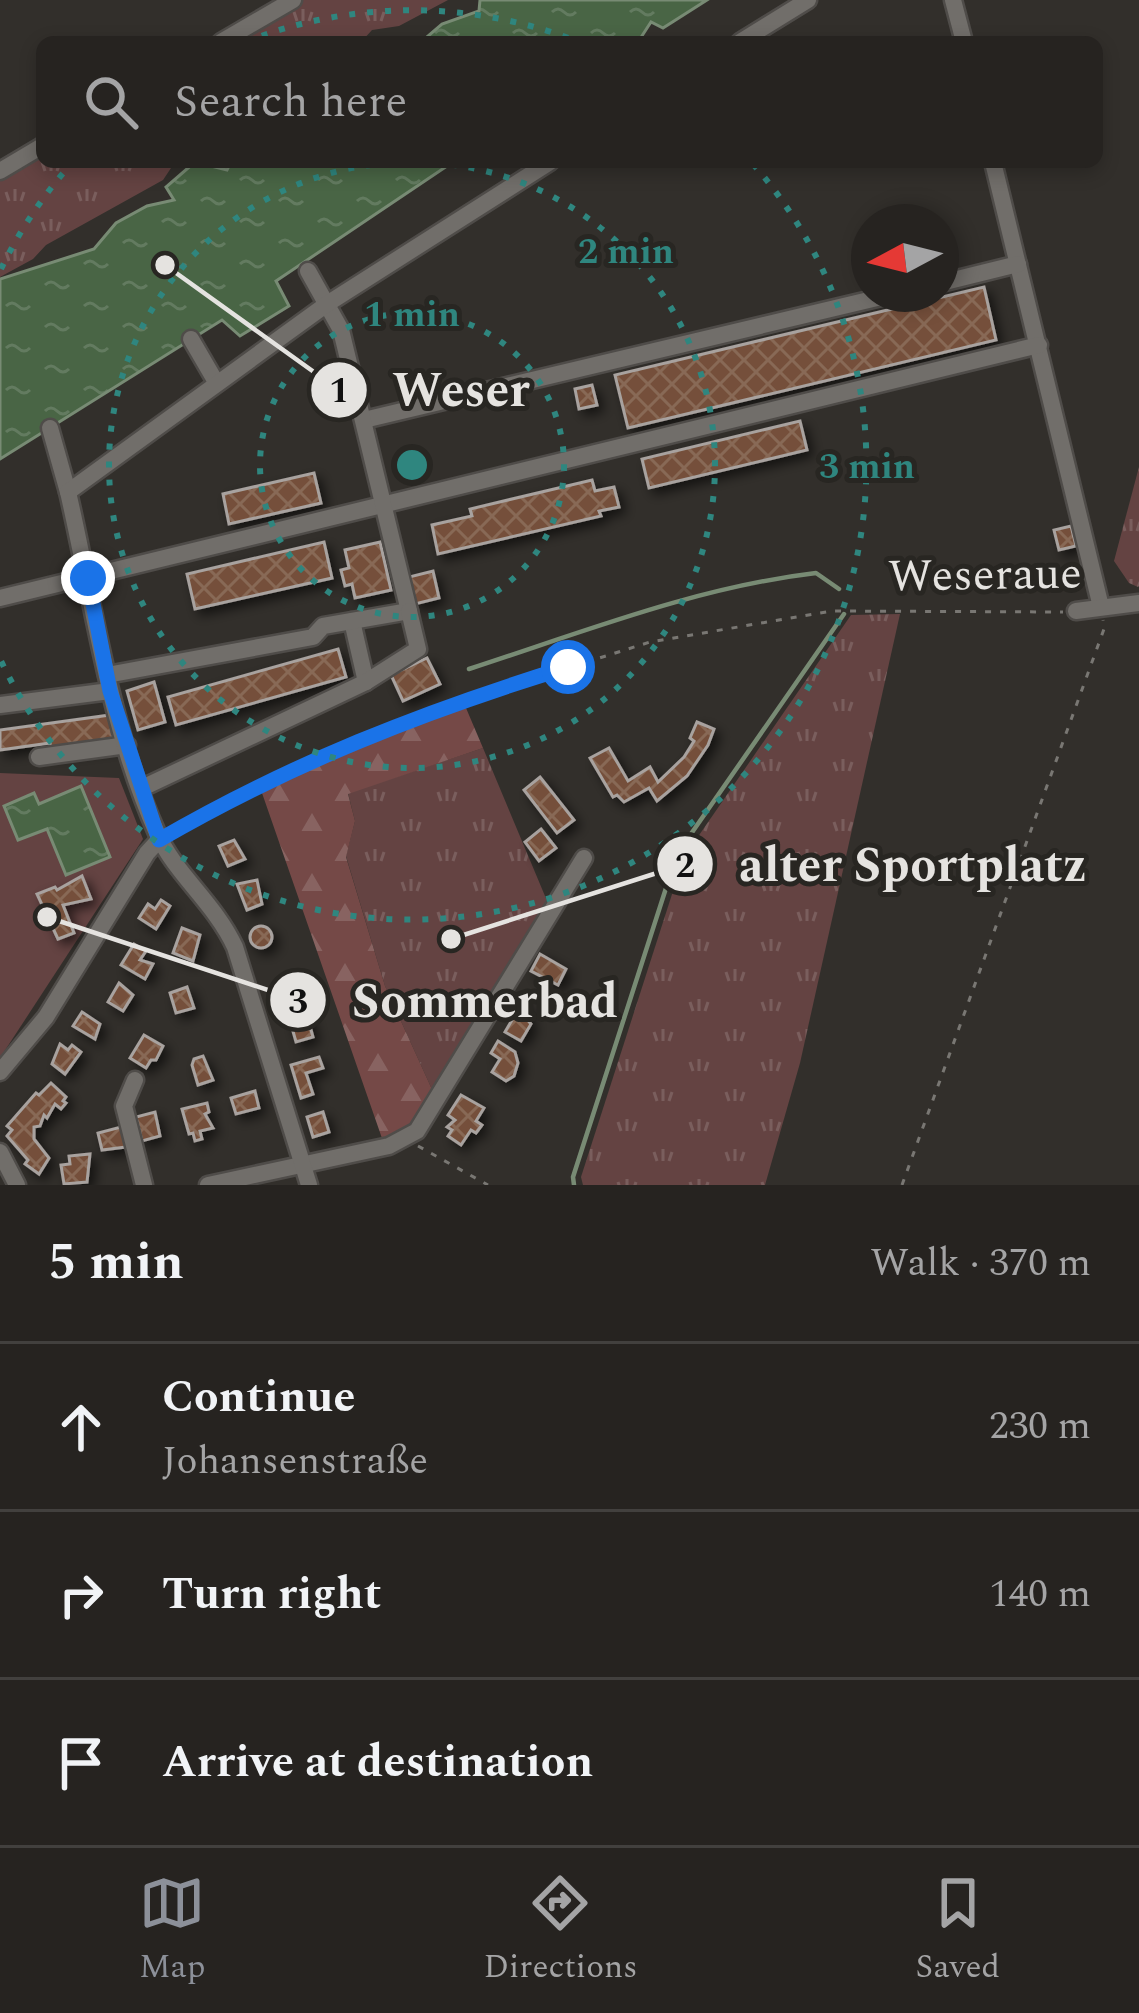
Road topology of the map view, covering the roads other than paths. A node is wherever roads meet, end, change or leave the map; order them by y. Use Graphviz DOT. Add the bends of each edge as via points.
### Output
graph roads {
  1 [pos="292,0"];
  2 [pos="808,0"];
  3 [pos="953,0"];
  4 [pos="230,36"];
  5 [pos="750,36"];
  6 [pos="962,36"];
  7 [pos="36,150"];
  8 [pos="541,168"];
  9 [pos="994,168"];
  10 [pos="0,171"];
  11 [pos="1018,264"];
  12 [pos="308,271"];
  13 [pos="959,279"];
  14 [pos="327,304"];
  15 [pos="851,304"];
  16 [pos="191,339"];
  17 [pos="1039,346"];
  18 [pos="216,382"];
  19 [pos="364,420"];
  20 [pos="50,428"];
  21 [pos="68,492"];
  22 [pos="384,506"];
  23 [pos="88,578"];
  24 [pos="0,598"];
  25 [pos="1139,603"];
  26 [pos="1101,607"];
  27 [pos="409,611"];
  28 [pos="1076,611"];
  29 [pos="352,621"];
  30 [pos="366,682"];
  31 [pos="109,683"];
  32 [pos="0,705"];
  33 [pos="127,745"];
  34 [pos="39,757"];
  35 [pos="140,789"];
  36 [pos="159,840"];
  37 [pos="584,858"];
  38 [pos="0,1072"];
  39 [pos="135,1081"];
  40 [pos="0,1152"];
  41 [pos="304,1163"];
  42 [pos="17,1185"];
  43 [pos="144,1185"];
  44 [pos="208,1185"];
  45 [pos="309,1185"];
  1 -- 4 [label="street"];
  2 -- 5 [label="street"];
  3 -- 6 [label="street"];
  7 -- 10 [label="street"];
  8 -- 14 [label="street"];
  9 -- 11 [label="street"];
  11 -- 13 [label="street"];
  11 -- 17 [label="street"];
  12 -- 14 [label="street"];
  14 -- 18 [label="street"];
  14 -- 19 [label="street"];
  15 -- 19 [label="street"];
  16 -- 18 [label="street"];
  17 -- 22 [label="street"];
  17 -- 26 [label="street"];
  18 -- 21 [label="street"];
  19 -- 22 [label="street"];
  20 -- 21 [label="street"];
  21 -- 23 [label="street"];
  22 -- 23 [label="street"];
  22 -- 27 [label="street"];
  23 -- 24 [label="street"];
  23 -- 31 [label="street"];
  25 -- 26 [label="street, Weseraue"];
  26 -- 28 [label="street, Weseraue"];
  27 -- 29 [label="street"];
  27 -- 30 [label="street" via="418,649"];
  29 -- 30 [label="street"];
  29 -- 31 [label="street" via="323,626 313,638"];
  30 -- 35 [label="street"];
  31 -- 32 [label="street"];
  31 -- 33 [label="street"];
  33 -- 34 [label="street"];
  33 -- 35 [label="street"];
  35 -- 36 [label="street"];
  36 -- 38 [label="street" via="46,1017"];
  36 -- 41 [label="street" via="224,922"];
  37 -- 41 [label="street" via="426,1121 389,1146"];
  39 -- 43 [label="street" via="124,1106"];
  40 -- 42 [label="street"];
  41 -- 44 [label="street"];
  41 -- 45 [label="street"];
}
